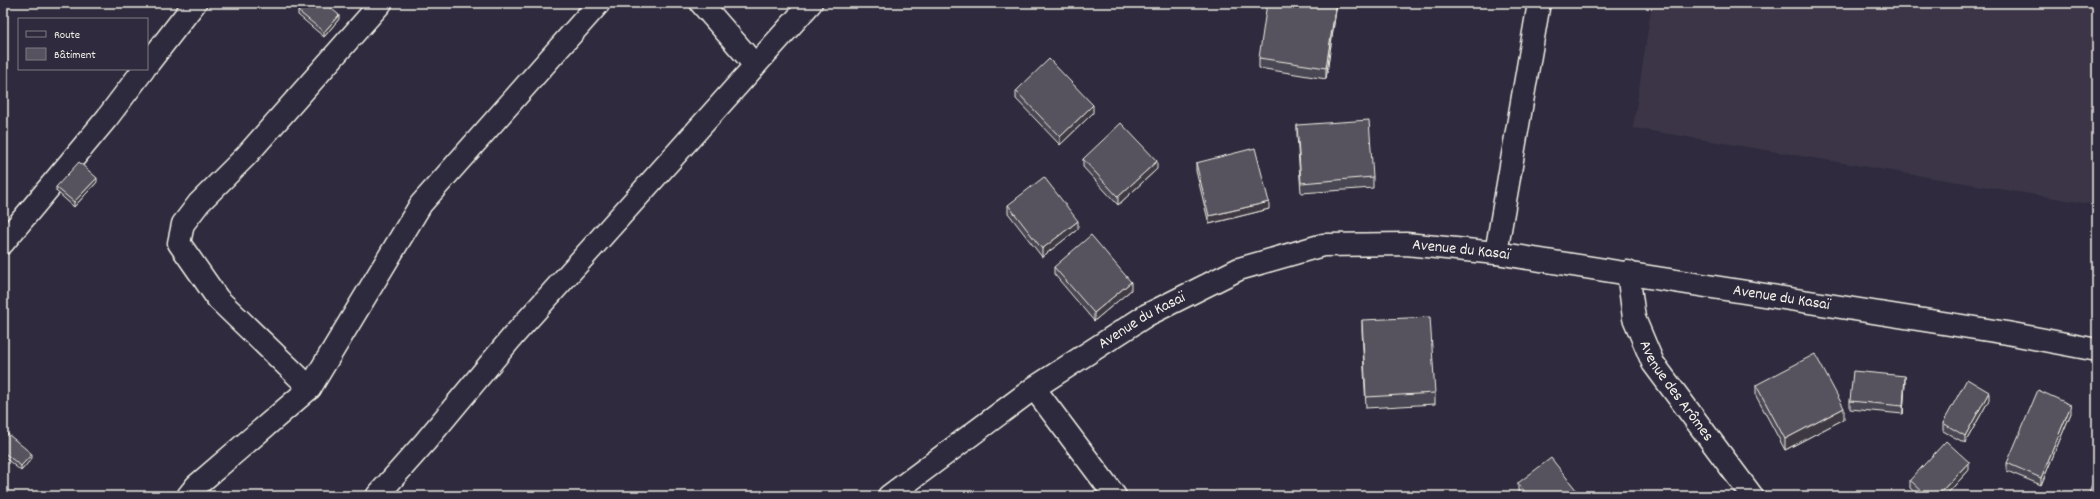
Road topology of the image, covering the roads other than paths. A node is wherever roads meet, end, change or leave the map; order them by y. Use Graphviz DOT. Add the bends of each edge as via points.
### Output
graph roads {
  1 [pos="195,3"];
  2 [pos="381,3"];
  3 [pos="599,3"];
  4 [pos="701,3"];
  5 [pos="811,3"];
  6 [pos="1539,3"];
  7 [pos="148,63"];
  8 [pos="754,64"];
  9 [pos="143,70"];
  10 [pos="3,243"];
  11 [pos="1496,253"];
  12 [pos="1628,272"];
  13 [pos="2097,350"];
  14 [pos="310,388"];
  15 [pos="1034,388"];
  16 [pos="188,496"];
  17 [pos="377,496"];
  18 [pos="889,496"];
  19 [pos="1115,496"];
  20 [pos="1752,496"];
  1 -- 7 [label="street"];
  2 -- 14 [label="street" via="246,156 199,203 183,224 179,243 218,299"];
  3 -- 14 [label="street" via="421,204"];
  4 -- 8 [label="street"];
  5 -- 8 [label="street"];
  6 -- 11 [label="street"];
  8 -- 17 [label="street" via="514,335"];
  9 -- 10 [label="street" via="107,118"];
  11 -- 12 [label="street, Avenue du Kasaï"];
  11 -- 15 [label="street, Avenue du Kasaï" via="1406,244 1323,245 1239,269 1147,315"];
  12 -- 13 [label="street, Avenue du Kasaï" via="2007,333"];
  12 -- 20 [label="street, Avenue des Arômes" via="1634,318 1653,363"];
  14 -- 16 [label="street" via="196,486"];
  15 -- 18 [label="street, Avenue du Kasaï"];
  15 -- 19 [label="street"];
}
